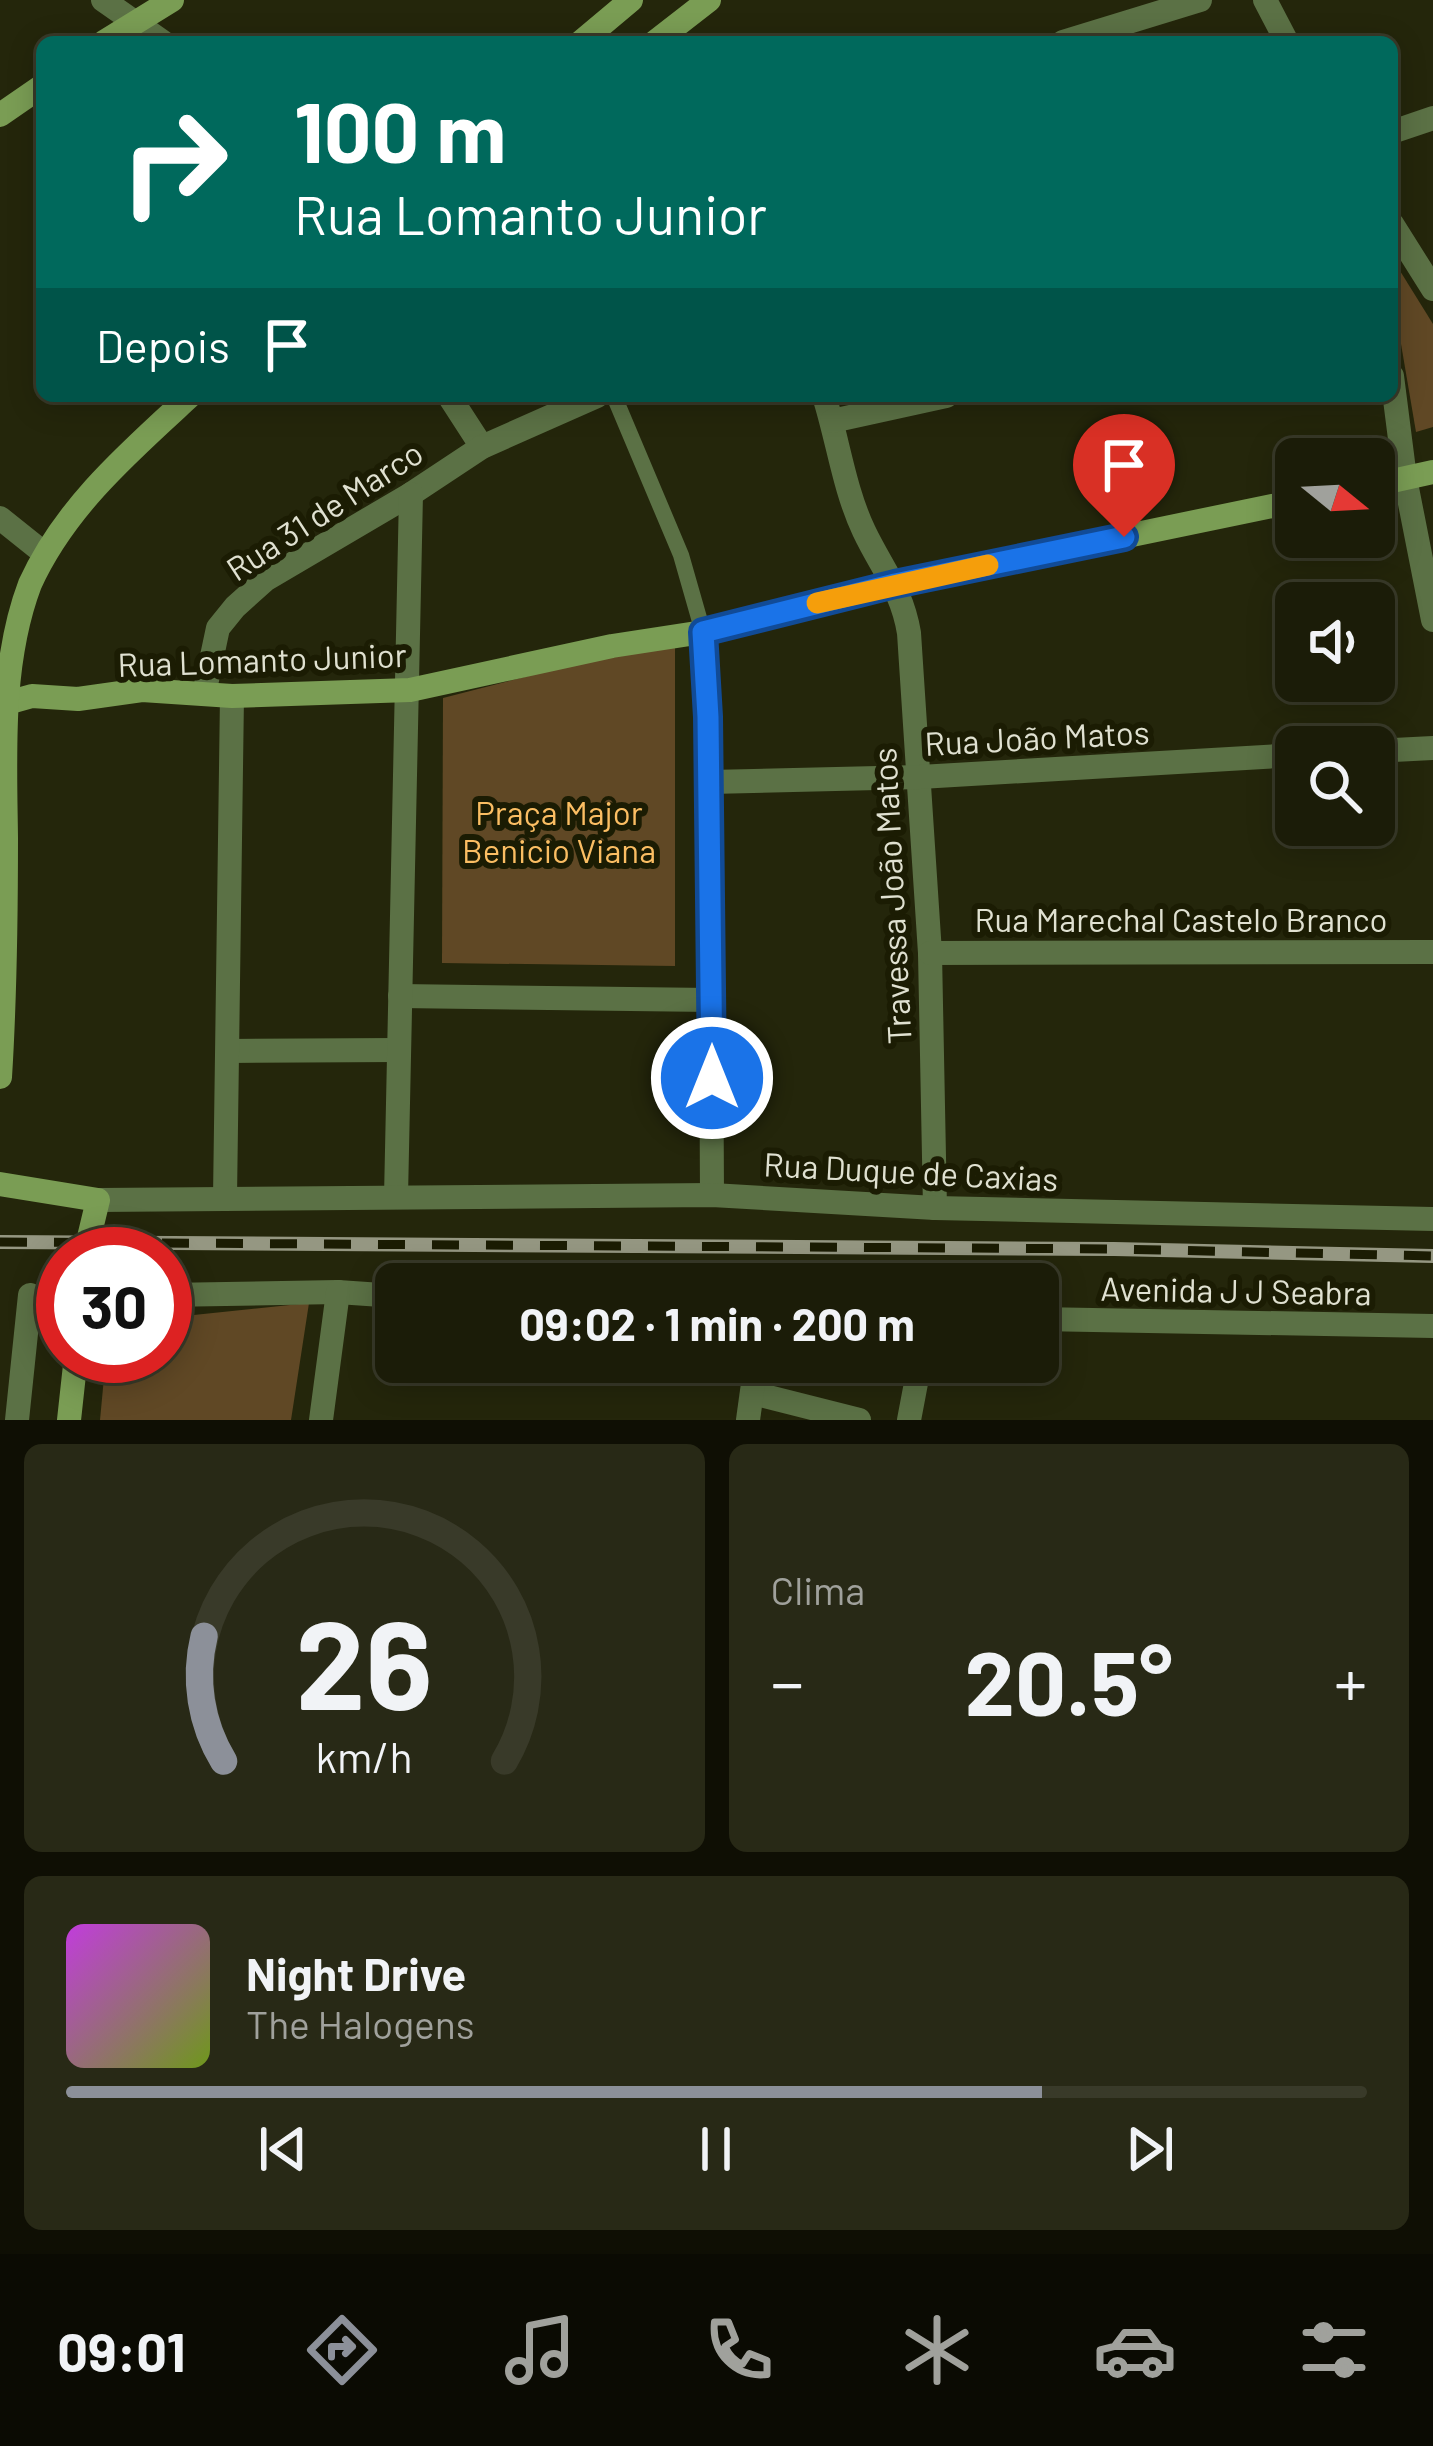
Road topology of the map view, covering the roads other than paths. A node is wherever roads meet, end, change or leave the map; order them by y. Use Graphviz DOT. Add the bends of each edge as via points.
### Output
graph roads {
  1 [pos="103,0"];
  2 [pos="172,0"];
  3 [pos="631,0"];
  4 [pos="709,0"];
  5 [pos="1200,0"];
  6 [pos="1265,0"];
  7 [pos="132,22"];
  8 [pos="112,36"];
  9 [pos="154,36"];
  10 [pos="588,36"];
  11 [pos="663,36"];
  12 [pos="1083,36"];
  13 [pos="1284,36"];
  14 [pos="36,90"];
  15 [pos="0,115"];
  16 [pos="1433,118"];
  17 [pos="1398,129"];
  18 [pos="1398,234"];
  19 [pos="1433,289"];
  20 [pos="183,402"];
  21 [pos="453,402"];
  22 [pos="584,402"];
  23 [pos="617,402"];
  24 [pos="887,402"];
  25 [pos="1395,402"];
  26 [pos="828,408"];
  27 [pos="482,447"];
  28 [pos="1433,472"];
  29 [pos="1405,478"];
  30 [pos="1395,480"];
  31 [pos="411,494"];
  32 [pos="1275,505"];
  33 [pos="0,518"];
  34 [pos="46,554"];
  35 [pos="895,584"];
  36 [pos="1433,620"];
  37 [pos="703,632"];
  38 [pos="410,690"];
  39 [pos="204,694"];
  40 [pos="232,696"];
  41 [pos="2,704"];
  42 [pos="1433,748"];
  43 [pos="1395,750"];
  44 [pos="1275,756"];
  45 [pos="920,777"];
  46 [pos="710,782"];
  47 [pos="1433,952"];
  48 [pos="930,953"];
  49 [pos="400,997"];
  50 [pos="711,1000"];
  51 [pos="398,1050"];
  52 [pos="228,1051"];
  53 [pos="0,1077"];
  54 [pos="0,1184"];
  55 [pos="712,1195"];
  56 [pos="396,1197"];
  57 [pos="225,1198"];
  58 [pos="98,1200"];
  59 [pos="935,1208"];
  60 [pos="1433,1219"];
  61 [pos="92,1227"];
  62 [pos="338,1292"];
  63 [pos="30,1294"];
  64 [pos="192,1294"];
  65 [pos="375,1295"];
  66 [pos="1059,1319"];
  67 [pos="1433,1326"];
  68 [pos="73,1383"];
  69 [pos="754,1383"];
  70 [pos="916,1383"];
  71 [pos="753,1393"];
  72 [pos="17,1420"];
  73 [pos="69,1420"];
  74 [pos="321,1420"];
  75 [pos="748,1420"];
  76 [pos="859,1420"];
  77 [pos="909,1420"];
  1 -- 7 [label="street"];
  2 -- 7 [label="street"];
  3 -- 10 [label="street"];
  4 -- 11 [label="street"];
  5 -- 12 [label="street"];
  6 -- 13 [label="street"];
  7 -- 8 [label="street"];
  7 -- 9 [label="street"];
  14 -- 15 [label="street"];
  16 -- 17 [label="street"];
  18 -- 19 [label="street"];
  20 -- 34 [label="street" via="103,476"];
  21 -- 27 [label="street"];
  22 -- 27 [label="street, Rua 31 de Marco"];
  23 -- 37 [label="lane" via="681,556"];
  24 -- 26 [label="street"];
  25 -- 29 [label="street"];
  26 -- 35 [label="street, Travessa João Matos" via="854,505"];
  27 -- 31 [label="street, Rua 31 de Marco"];
  28 -- 29 [label="street"];
  29 -- 30 [label="street"];
  29 -- 36 [label="street"];
  31 -- 38 [label="street"];
  31 -- 39 [label="street, Rua 31 de Marco" via="311,550 235,607 218,628"];
  32 -- 35 [label="street, Rua Lomanto Junior"];
  33 -- 34 [label="street"];
  34 -- 41 [label="street" via="14,630"];
  35 -- 37 [label="street, Rua Lomanto Junior"];
  35 -- 45 [label="street, Travessa João Matos" via="909,633"];
  37 -- 38 [label="street, Rua Lomanto Junior"];
  37 -- 46 [label="street"];
  38 -- 40 [label="street, Rua Lomanto Junior"];
  38 -- 49 [label="street"];
  39 -- 40 [label="street, Rua Lomanto Junior"];
  39 -- 41 [label="street, Rua Lomanto Junior" via="142,690"];
  40 -- 52 [label="street"];
  41 -- 53 [label="street"];
  42 -- 43 [label="street"];
  44 -- 45 [label="street, Rua João Matos"];
  45 -- 46 [label="street, Rua João Matos"];
  45 -- 48 [label="street, Travessa João Matos"];
  46 -- 50 [label="street"];
  47 -- 48 [label="street, Rua Marechal Castelo Branco"];
  48 -- 59 [label="street, Travessa João Matos"];
  49 -- 50 [label="street"];
  49 -- 51 [label="street"];
  50 -- 55 [label="street"];
  51 -- 52 [label="street"];
  51 -- 56 [label="street"];
  52 -- 57 [label="street"];
  54 -- 58 [label="street"];
  55 -- 56 [label="street, Rua Duque de Caxias"];
  55 -- 59 [label="street, Rua Duque de Caxias"];
  56 -- 57 [label="street, Rua Duque de Caxias"];
  57 -- 58 [label="street, Rua Duque de Caxias"];
  58 -- 61 [label="street"];
  59 -- 60 [label="street, Rua Duque de Caxias"];
  62 -- 64 [label="street"];
  62 -- 65 [label="street"];
  62 -- 74 [label="street"];
  63 -- 72 [label="street"];
  66 -- 67 [label="street, Avenida J J Seabra"];
  68 -- 73 [label="street"];
  69 -- 71 [label="street"];
  70 -- 77 [label="street"];
  71 -- 75 [label="street"];
  71 -- 76 [label="street"];
}
